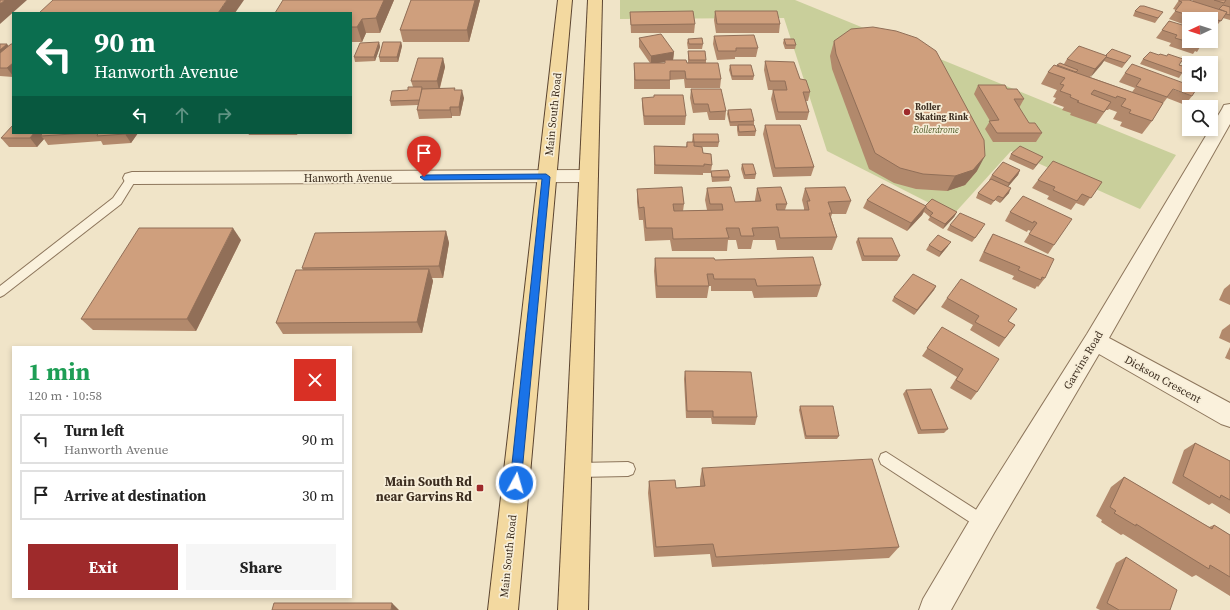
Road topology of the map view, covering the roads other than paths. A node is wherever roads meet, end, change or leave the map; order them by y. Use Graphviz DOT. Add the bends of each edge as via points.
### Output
graph roads {
  1 [pos="565,0"];
  2 [pos="595,0"];
  3 [pos="1230,109"];
  4 [pos="589,176"];
  5 [pos="546,177"];
  6 [pos="132,178"];
  7 [pos="0,292"];
  8 [pos="1095,342"];
  9 [pos="1230,416"];
  10 [pos="886,459"];
  11 [pos="628,469"];
  12 [pos="578,470"];
  13 [pos="984,523"];
  14 [pos="503,610"];
  15 [pos="573,610"];
  16 [pos="934,610"];
  1 -- 5 [label="main road, Main South Road"];
  2 -- 4 [label="main road"];
  3 -- 8 [label="street, Garvins Road"];
  4 -- 5 [label="street, Hanworth Avenue"];
  4 -- 12 [label="main road"];
  5 -- 6 [label="street, Hanworth Avenue"];
  5 -- 14 [label="main road, Main South Road"];
  6 -- 7 [label="lane" via="117,201"];
  8 -- 9 [label="street, Dickson Crescent"];
  8 -- 13 [label="street, Garvins Road"];
  10 -- 13 [label="lane"];
  11 -- 12 [label="lane"];
  12 -- 15 [label="main road"];
  13 -- 16 [label="street, Garvins Road"];
}
